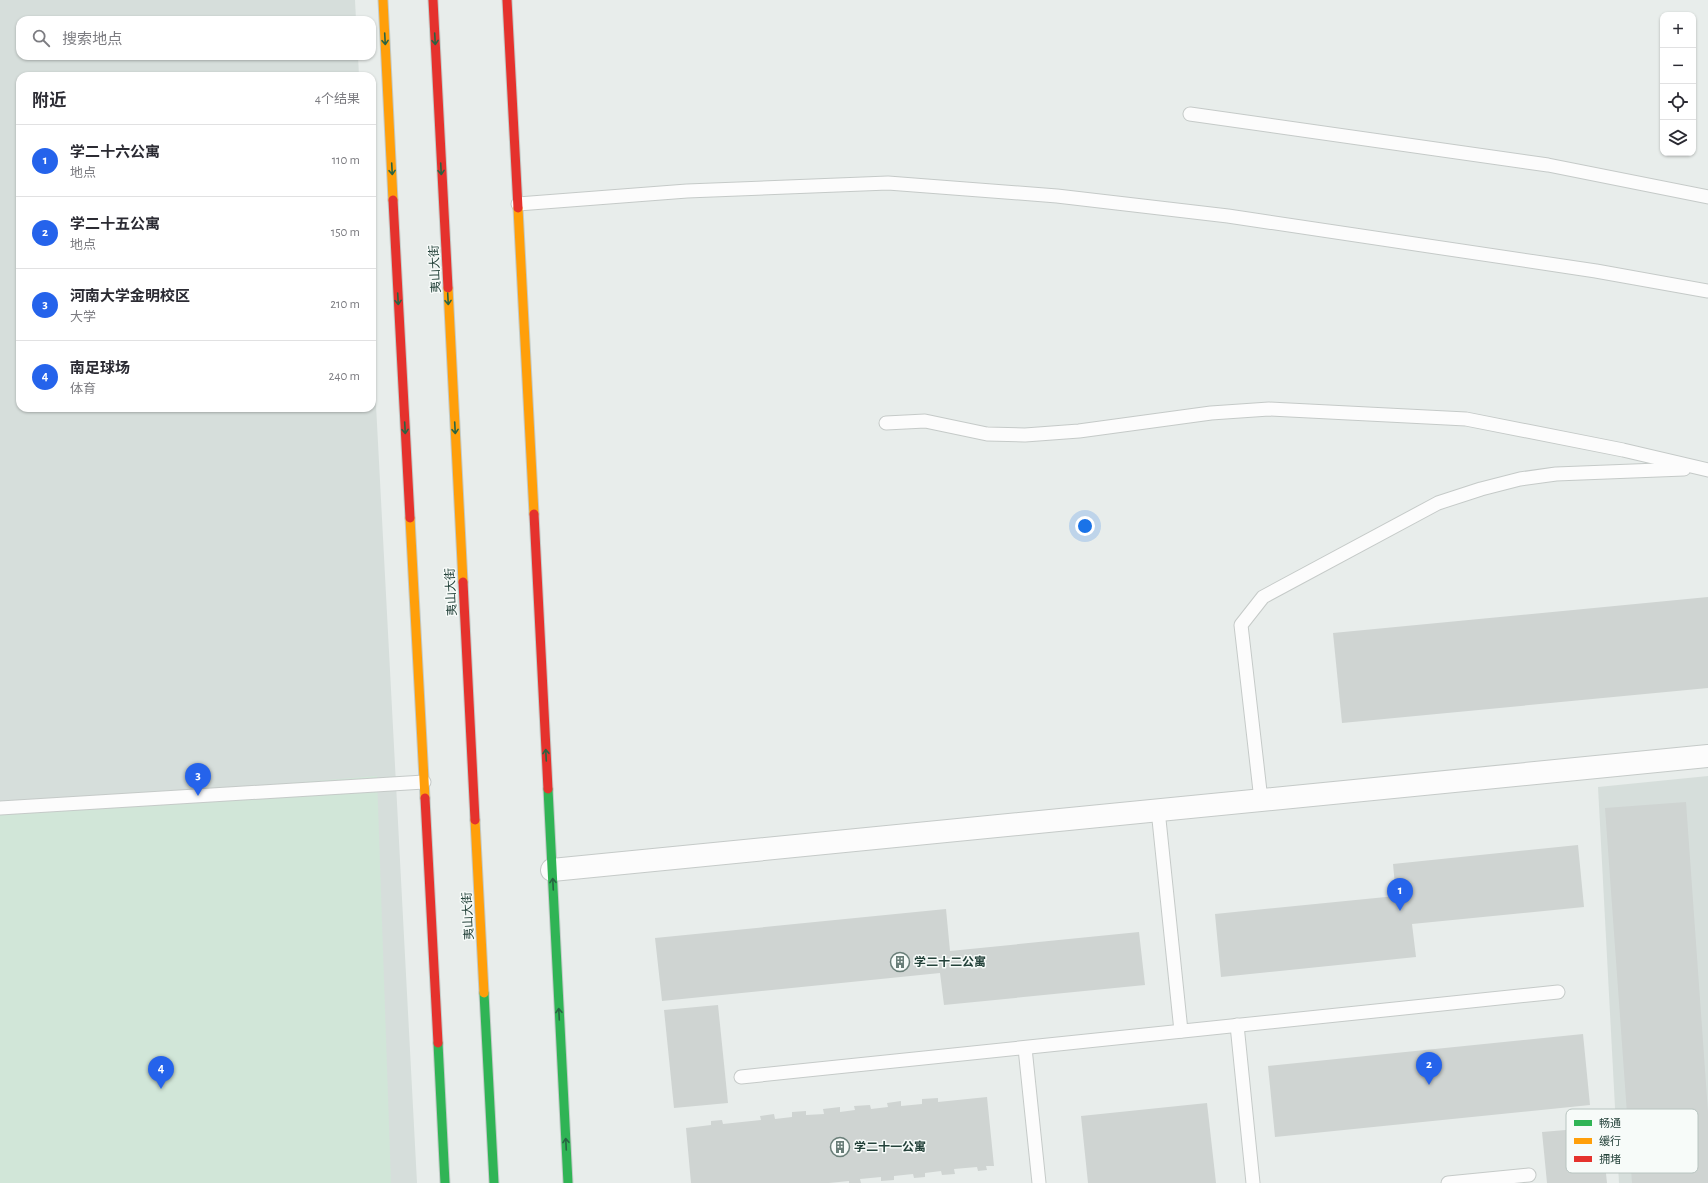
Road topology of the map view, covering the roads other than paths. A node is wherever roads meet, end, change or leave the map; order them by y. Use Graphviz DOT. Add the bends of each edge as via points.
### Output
graph roads {
  1 [pos="383,0"];
  2 [pos="433,0"];
  3 [pos="507,0"];
  4 [pos="1190,114"];
  5 [pos="1708,197"];
  6 [pos="518,204"];
  7 [pos="1708,291"];
  8 [pos="886,423"];
  9 [pos="1703,469"];
  10 [pos="1708,756"];
  11 [pos="424,782"];
  12 [pos="1261,800"];
  13 [pos="0,808"];
  14 [pos="1158,810"];
  15 [pos="552,870"];
  16 [pos="1558,992"];
  17 [pos="1236,1025"];
  18 [pos="1181,1031"];
  19 [pos="1025,1048"];
  20 [pos="740,1077"];
  21 [pos="1529,1175"];
  22 [pos="445,1183"];
  23 [pos="494,1183"];
  24 [pos="568,1183"];
  25 [pos="1040,1183"];
  26 [pos="1253,1183"];
  27 [pos="1448,1183"];
  1 -- 11 [label="main road, one-way"];
  2 -- 23 [label="main road, 夷山大街, one-way"];
  3 -- 6 [label="main road"];
  4 -- 5 [label="lane" via="1548,166"];
  6 -- 7 [label="lane" via="687,191 896,184 1057,196 1228,216 1596,271"];
  15 -- 6 [label="main road, one-way"];
  8 -- 9 [label="lane" via="925,421 987,434 1025,435 1079,431 1211,413 1324,411 1466,419"];
  9 -- 12 [label="lane" via="1556,474 1520,479 1481,489 1438,503 1263,597 1241,625"];
  10 -- 12 [label="street"];
  11 -- 13 [label="lane"];
  11 -- 22 [label="main road"];
  12 -- 14 [label="street"];
  14 -- 15 [label="street"];
  14 -- 18 [label="lane"];
  24 -- 15 [label="main road, one-way"];
  16 -- 17 [label="lane"];
  17 -- 18 [label="lane"];
  17 -- 26 [label="lane"];
  18 -- 19 [label="lane"];
  19 -- 20 [label="lane"];
  19 -- 25 [label="lane"];
  21 -- 27 [label="lane"];
}
